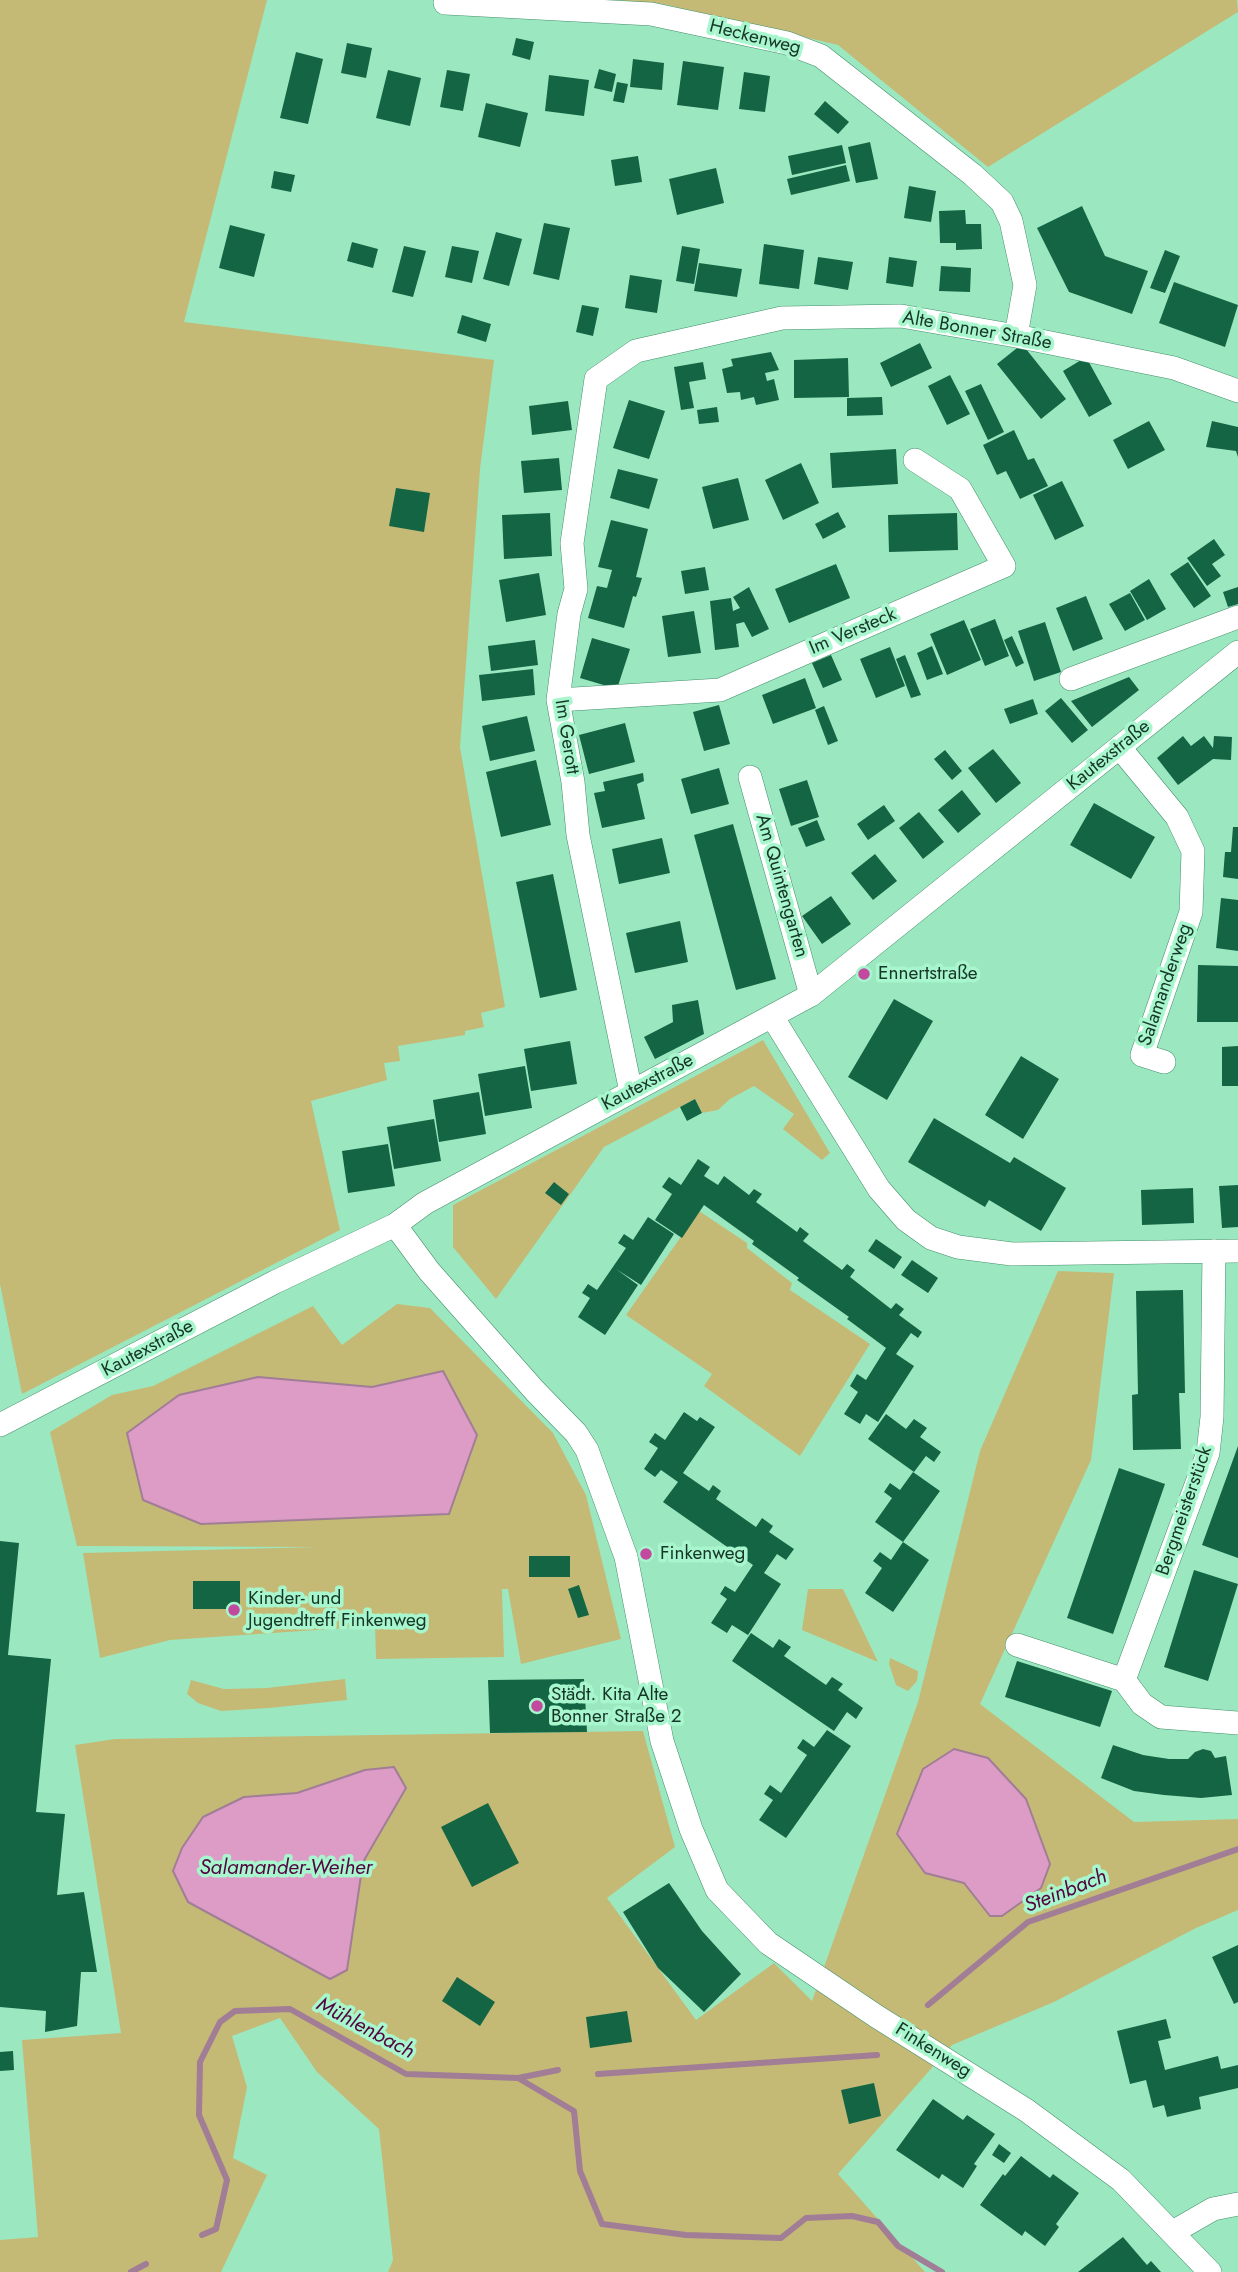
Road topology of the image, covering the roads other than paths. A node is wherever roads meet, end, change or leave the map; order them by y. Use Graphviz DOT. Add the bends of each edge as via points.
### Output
graph roads {
  1 [pos="446,3"];
  2 [pos="1016,336"];
  3 [pos="596,379"];
  4 [pos="1238,391"];
  5 [pos="915,460"];
  6 [pos="1238,617"];
  7 [pos="1238,652"];
  8 [pos="1071,679"];
  9 [pos="558,701"];
  10 [pos="1120,748"];
  11 [pos="750,777"];
  12 [pos="811,995"];
  13 [pos="773,1018"];
  14 [pos="1164,1062"];
  15 [pos="631,1092"];
  16 [pos="395,1225"];
  17 [pos="1214,1251"];
  18 [pos="1238,1251"];
  19 [pos="0,1425"];
  20 [pos="1017,1645"];
  21 [pos="1124,1680"];
  22 [pos="1238,1723"];
  23 [pos="1238,2204"];
  24 [pos="1173,2232"];
  25 [pos="1210,2272"];
  1 -- 2 [label="street, Heckenweg" via="652,14 788,43 821,56 1002,202 1011,221 1025,285"];
  2 -- 3 [label="street, Alte Bonner Straße" via="901,316 782,318 636,351"];
  2 -- 4 [label="street, Alte Bonner Straße" via="1174,368"];
  3 -- 9 [label="street, Im Gerott" via="572,543 576,589"];
  5 -- 9 [label="street, Im Versteck" via="960,489 1004,566 720,690"];
  6 -- 8 [label="street"];
  7 -- 10 [label="street, Kautexstraße"];
  9 -- 15 [label="street, Im Gerott" via="578,835"];
  10 -- 12 [label="street, Kautexstraße"];
  10 -- 14 [label="street, Salamanderweg" via="1177,817 1193,851 1191,912 1142,1055"];
  11 -- 12 [label="street, Am Quintengarten"];
  12 -- 13 [label="street, Kautexstraße"];
  13 -- 15 [label="street, Kautexstraße"];
  13 -- 17 [label="street" via="879,1189 906,1220 931,1238 958,1247 1012,1254"];
  15 -- 16 [label="street, Kautexstraße" via="425,1203"];
  16 -- 19 [label="street, Kautexstraße"];
  16 -- 24 [label="street, Finkenweg" via="429,1271 587,1450 626,1557 662,1741 717,1890 768,1943 1026,2110 1121,2180"];
  17 -- 18 [label="street"];
  17 -- 21 [label="street, Bergmeisterstück" via="1208,1453"];
  20 -- 21 [label="street"];
  21 -- 22 [label="street" via="1142,1704 1161,1717"];
  23 -- 24 [label="street" via="1213,2209"];
  24 -- 25 [label="street, Finkenweg"];
}
